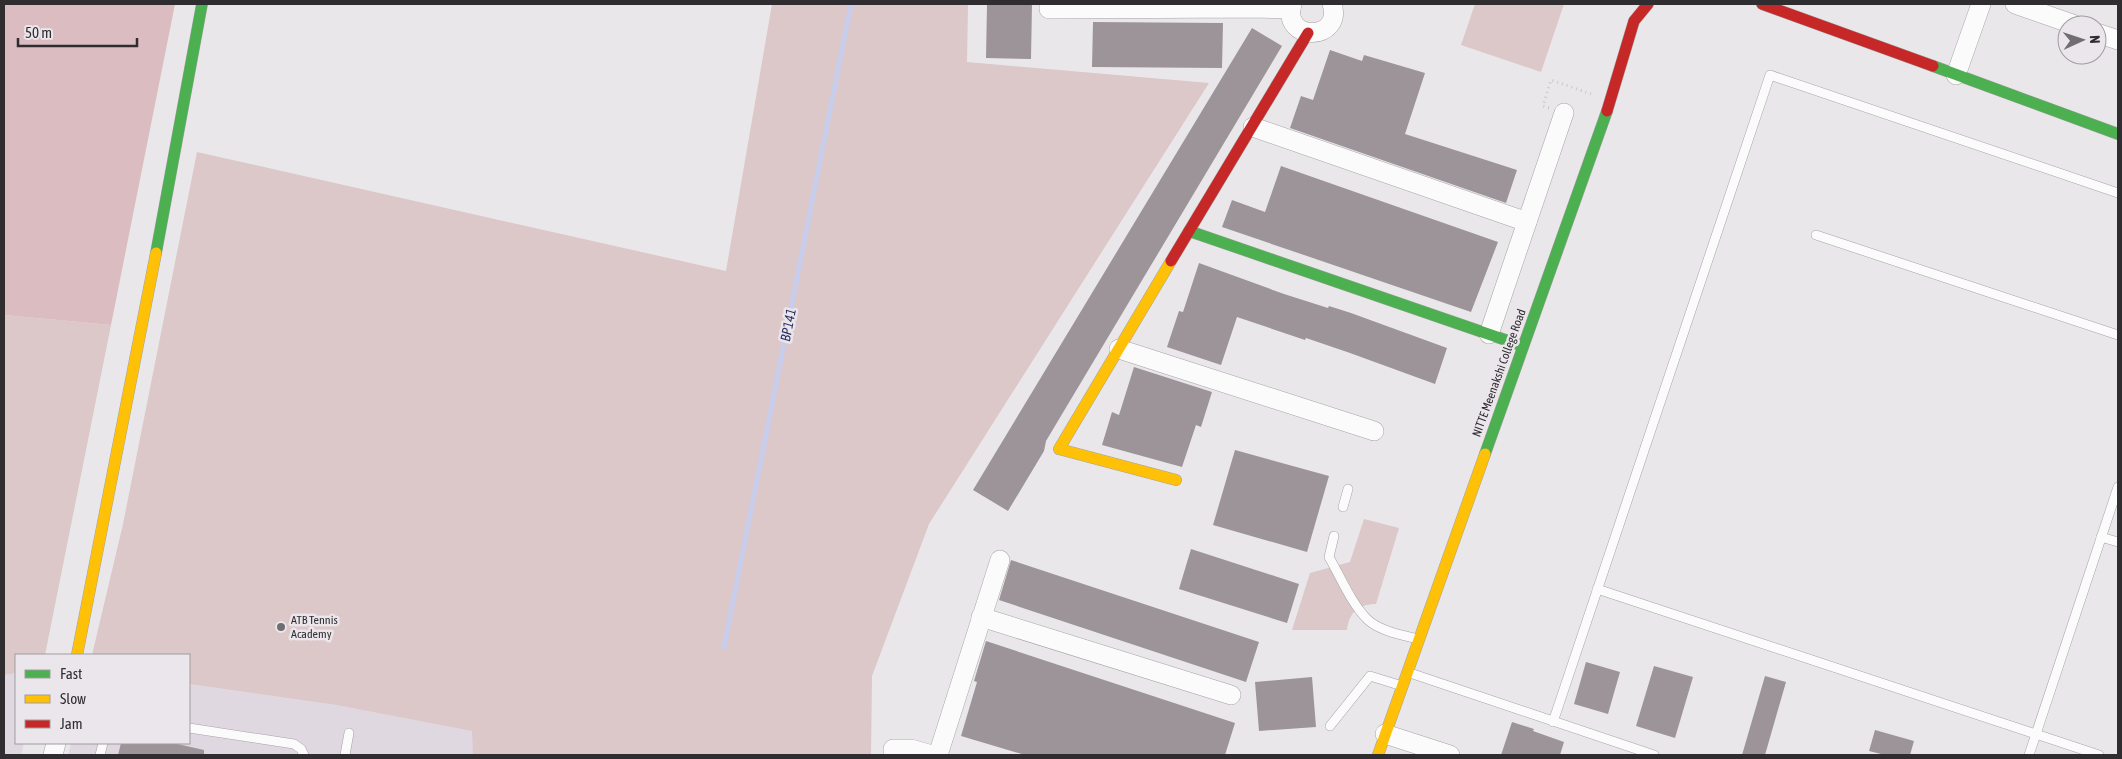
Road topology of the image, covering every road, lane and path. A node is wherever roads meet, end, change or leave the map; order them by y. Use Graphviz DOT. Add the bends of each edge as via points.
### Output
graph roads {
  1 [pos="202,4"];
  2 [pos="1049,4"];
  3 [pos="1332,4"];
  4 [pos="1648,4"];
  5 [pos="1762,4"];
  6 [pos="1981,4"];
  7 [pos="2015,4"];
  8 [pos="1255,6"];
  9 [pos="1292,6"];
  10 [pos="2057,18"];
  11 [pos="1308,33"];
  12 [pos="1956,75"];
  13 [pos="1564,113"];
  14 [pos="1253,127"];
  15 [pos="2118,134"];
  16 [pos="2118,193"];
  17 [pos="1527,222"];
  18 [pos="1189,231"];
  19 [pos="1816,234"];
  20 [pos="1489,334"];
  21 [pos="2118,335"];
  22 [pos="1523,346"];
  23 [pos="1119,349"];
  24 [pos="1374,431"];
  25 [pos="1176,480"];
  26 [pos="2118,487"];
  27 [pos="1348,489"];
  28 [pos="1343,507"];
  29 [pos="1334,536"];
  30 [pos="2101,537"];
  31 [pos="2118,542"];
  32 [pos="1000,560"];
  33 [pos="1597,589"];
  34 [pos="982,617"];
  35 [pos="1418,639"];
  36 [pos="77,654"];
  37 [pos="1407,672"];
  38 [pos="1402,686"];
  39 [pos="1231,695"];
  40 [pos="1553,722"];
  41 [pos="1330,726"];
  42 [pos="190,728"];
  43 [pos="349,733"];
  44 [pos="1385,734"];
  45 [pos="2035,734"];
  46 [pos="911,752"];
  47 [pos="304,755"];
  48 [pos="345,755"];
  49 [pos="893,755"];
  50 [pos="932,755"];
  51 [pos="938,755"];
  52 [pos="1378,755"];
  53 [pos="1450,755"];
  54 [pos="1654,755"];
  55 [pos="2029,755"];
  56 [pos="2099,755"];
  1 -- 36 [label="street"];
  2 -- 8 [label="street" via="1049,9"];
  3 -- 11 [label="street" via="1334,13 1328,25 1317,33"];
  4 -- 22 [label="street, NITTE Meenakshi College Road" via="1634,20 1611,100"];
  5 -- 12 [label="street"];
  6 -- 12 [label="street"];
  7 -- 10 [label="street"];
  8 -- 9 [label="street"];
  9 -- 11 [label="street" via="1294,24"];
  11 -- 14 [label="street"];
  12 -- 15 [label="street"];
  13 -- 17 [label="street"];
  14 -- 17 [label="street"];
  14 -- 18 [label="street"];
  16 -- 33 [label="lane" via="1770,75"];
  17 -- 20 [label="street"];
  18 -- 20 [label="street"];
  18 -- 23 [label="street"];
  19 -- 21 [label="lane"];
  20 -- 22 [label="street"];
  22 -- 35 [label="street, NITTE Meenakshi College Road"];
  23 -- 24 [label="street"];
  23 -- 25 [label="street" via="1060,450"];
  26 -- 30 [label="lane"];
  27 -- 28 [label="lane"];
  29 -- 35 [label="lane" via="1329,557 1368,620 1389,631"];
  30 -- 31 [label="lane"];
  30 -- 45 [label="lane"];
  32 -- 34 [label="street"];
  33 -- 40 [label="lane"];
  33 -- 45 [label="lane"];
  34 -- 39 [label="street"];
  34 -- 51 [label="street"];
  35 -- 37 [label="street, NITTE Meenakshi College Road"];
  37 -- 38 [label="street, NITTE Meenakshi College Road"];
  37 -- 40 [label="lane"];
  38 -- 41 [label="lane" via="1370,676"];
  38 -- 44 [label="street, NITTE Meenakshi College Road"];
  40 -- 54 [label="lane"];
  42 -- 47 [label="lane" via="294,744"];
  43 -- 48 [label="lane"];
  44 -- 52 [label="street, NITTE Meenakshi College Road"];
  44 -- 53 [label="street"];
  45 -- 55 [label="lane"];
  45 -- 56 [label="lane"];
  46 -- 49 [label="street" via="893,749"];
  46 -- 50 [label="street"];
}
